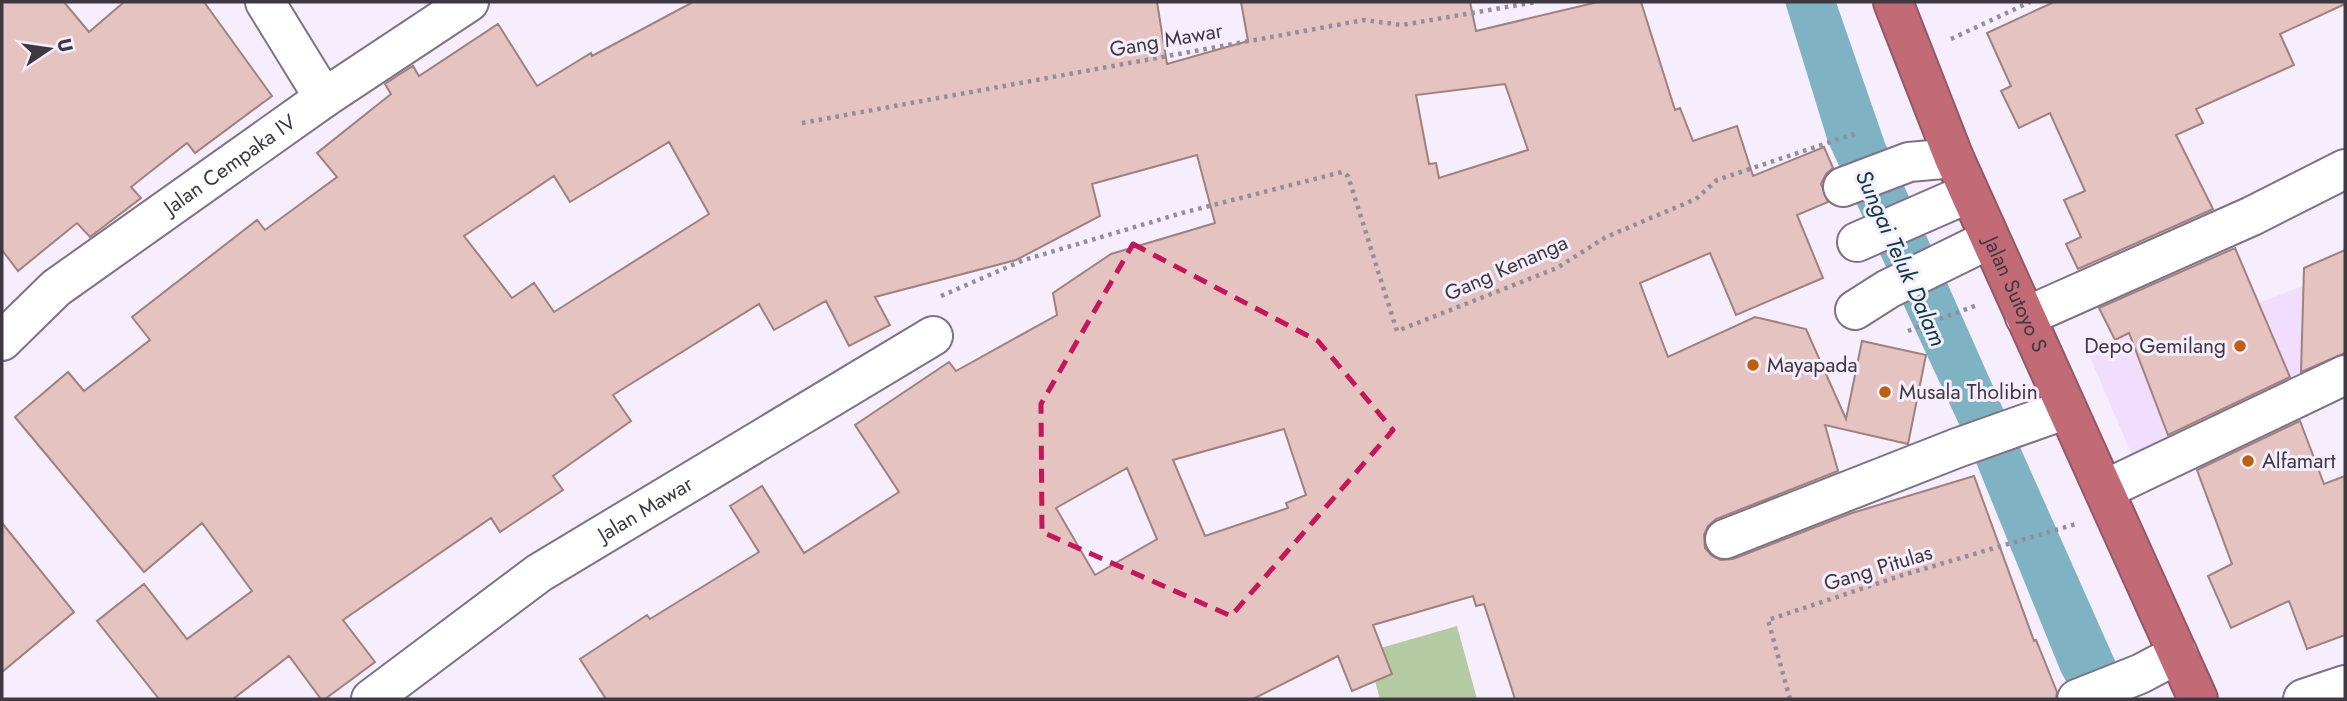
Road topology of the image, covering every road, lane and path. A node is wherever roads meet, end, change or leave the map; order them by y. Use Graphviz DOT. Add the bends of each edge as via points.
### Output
graph roads {
  1 [pos="265,2"];
  2 [pos="469,2"];
  3 [pos="1536,2"];
  4 [pos="1893,2"];
  5 [pos="2030,2"];
  6 [pos="1912,57"];
  7 [pos="324,98"];
  8 [pos="802,123"];
  9 [pos="1819,145"];
  10 [pos="1954,158"];
  11 [pos="2345,169"];
  12 [pos="1847,185"];
  13 [pos="1969,192"];
  14 [pos="1990,239"];
  15 [pos="1862,240"];
  16 [pos="1971,307"];
  17 [pos="1855,310"];
  18 [pos="2025,317"];
  19 [pos="1908,331"];
  20 [pos="933,336"];
  21 [pos="2,341"];
  22 [pos="2345,375"];
  23 [pos="2067,409"];
  24 [pos="2104,491"];
  25 [pos="2076,524"];
  26 [pos="1725,539"];
  27 [pos="2178,654"];
  28 [pos="2345,685"];
  29 [pos="371,699"];
  30 [pos="1790,699"];
  31 [pos="2077,699"];
  32 [pos="2199,699"];
  33 [pos="2303,699"];
  1 -- 7 [label="street"];
  2 -- 7 [label="street, Jalan Cempaka IV"];
  3 -- 8 [label="path, Gang Mawar" via="1402,25 1364,20"];
  4 -- 6 [label="highway, Jalan Sutoyo S"];
  5 -- 6 [label="path"];
  6 -- 10 [label="highway, Jalan Sutoyo S"];
  7 -- 21 [label="street, Jalan Cempaka IV" via="56,288"];
  9 -- 20 [label="path, Gang Kenanga" via="1717,180 1696,198 1606,237 1557,268 1397,331 1348,176 1342,172 1024,260 937,297"];
  10 -- 12 [label="street" via="1909,162"];
  10 -- 13 [label="highway, Jalan Sutoyo S"];
  11 -- 18 [label="street" via="2252,216"];
  13 -- 14 [label="highway, Jalan Sutoyo S"];
  13 -- 15 [label="street"];
  14 -- 17 [label="street"];
  14 -- 18 [label="highway, Jalan Sutoyo S"];
  16 -- 19 [label="path"];
  18 -- 23 [label="highway, Jalan Sutoyo S"];
  20 -- 29 [label="street, Jalan Mawar" via="538,573"];
  22 -- 24 [label="street"];
  23 -- 24 [label="highway, Jalan Sutoyo S"];
  23 -- 26 [label="street"];
  24 -- 27 [label="highway, Jalan Sutoyo S"];
  25 -- 30 [label="path, Gang Pitulas" via="1768,620"];
  27 -- 31 [label="street"];
  27 -- 32 [label="highway, Jalan Sutoyo S"];
  28 -- 33 [label="street"];
}
